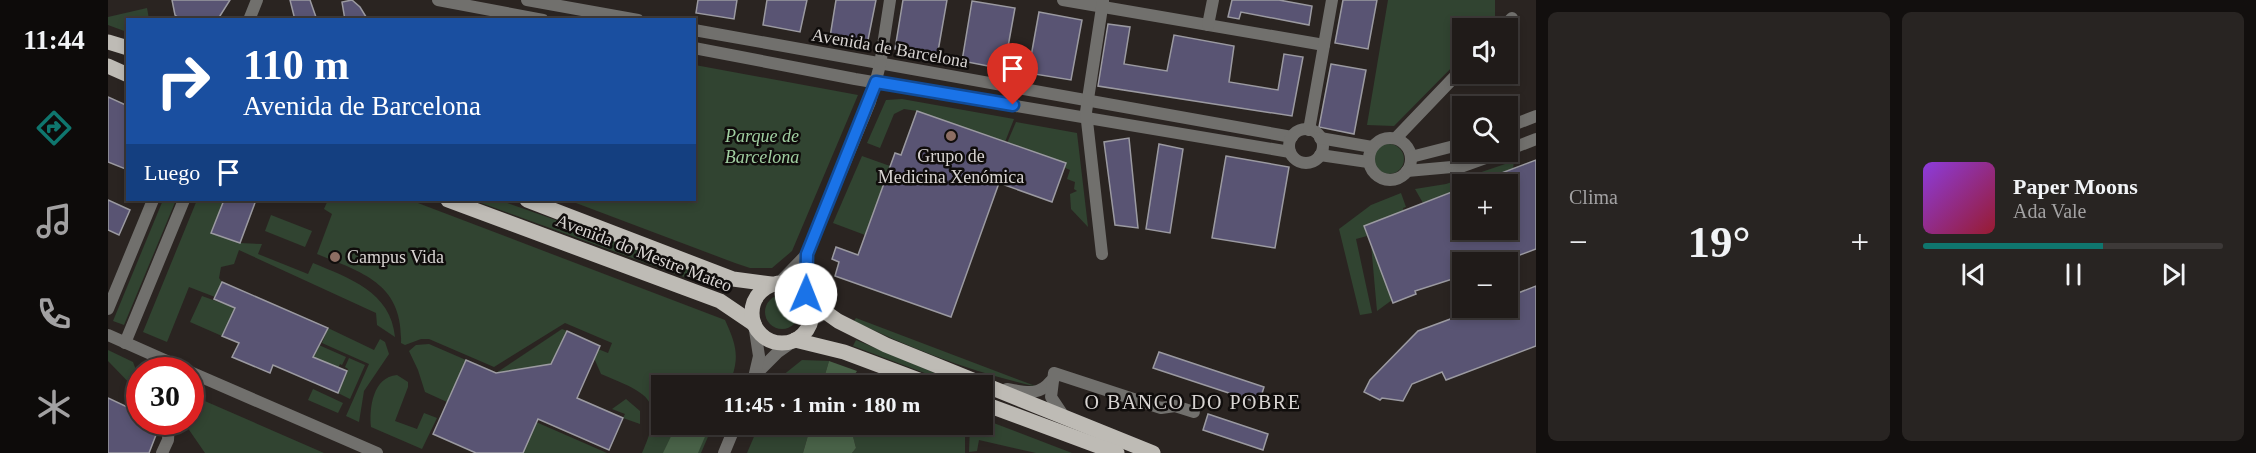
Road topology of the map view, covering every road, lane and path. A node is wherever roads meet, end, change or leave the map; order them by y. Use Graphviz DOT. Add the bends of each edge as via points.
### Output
graph roads {
  1 [pos="256,0"];
  2 [pos="438,0"];
  3 [pos="527,0"];
  4 [pos="890,0"];
  5 [pos="1063,0"];
  6 [pos="1213,0"];
  7 [pos="1329,1"];
  8 [pos="474,3"];
  9 [pos="1103,3"];
  10 [pos="250,18"];
  11 [pos="535,18"];
  12 [pos="627,18"];
  13 [pos="1208,25"];
  14 [pos="696,30"];
  15 [pos="108,42"];
  16 [pos="1324,45"];
  17 [pos="126,47"];
  18 [pos="696,48"];
  19 [pos="880,65"];
  20 [pos="108,66"];
  21 [pos="126,74"];
  22 [pos="1452,79"];
  23 [pos="876,82"];
  24 [pos="1087,101"];
  25 [pos="1536,116"];
  26 [pos="1086,117"];
  27 [pos="1518,123"];
  28 [pos="1309,130"];
  29 [pos="1292,137"];
  30 [pos="1320,138"];
  31 [pos="1396,138"];
  32 [pos="1536,140"];
  33 [pos="1518,146"];
  34 [pos="1372,147"];
  35 [pos="1452,147"];
  36 [pos="1290,152"];
  37 [pos="1320,155"];
  38 [pos="1411,157"];
  39 [pos="1368,162"];
  40 [pos="1474,162"];
  41 [pos="1407,171"];
  42 [pos="153,201"];
  43 [pos="184,201"];
  44 [pos="451,201"];
  45 [pos="530,201"];
  46 [pos="807,254"];
  47 [pos="1102,255"];
  48 [pos="775,284"];
  49 [pos="808,298"];
  50 [pos="108,309"];
  51 [pos="754,324"];
  52 [pos="108,335"];
  53 [pos="795,340"];
  54 [pos="125,343"];
  55 [pos="152,355"];
  56 [pos="157,357"];
  57 [pos="757,373"];
  58 [pos="906,375"];
  59 [pos="962,375"];
  60 [pos="204,378"];
  61 [pos="1051,381"];
  62 [pos="993,387"];
  63 [pos="993,387"];
  64 [pos="993,407"];
  65 [pos="1194,412"];
  66 [pos="1063,415"];
  67 [pos="168,435"];
  68 [pos="731,435"];
  69 [pos="162,453"];
  70 [pos="377,453"];
  71 [pos="724,453"];
  72 [pos="1117,453"];
  73 [pos="1153,453"];
  1 -- 10 [label="street"];
  2 -- 8 [label="street"];
  3 -- 12 [label="street"];
  4 -- 19 [label="street"];
  5 -- 9 [label="street"];
  6 -- 13 [label="street"];
  7 -- 16 [label="street"];
  8 -- 11 [label="street"];
  9 -- 13 [label="street"];
  9 -- 24 [label="street"];
  13 -- 16 [label="street"];
  14 -- 19 [label="street, Avenida de Barcelona"];
  15 -- 17 [label="main road"];
  16 -- 28 [label="street"];
  18 -- 23 [label="street, Avenida de Barcelona"];
  19 -- 23 [label="street"];
  19 -- 24 [label="street, Avenida de Barcelona"];
  20 -- 21 [label="main road"];
  22 -- 31 [label="street"];
  23 -- 26 [label="street, Avenida de Barcelona"];
  23 -- 46 [label="street"];
  24 -- 26 [label="street"];
  24 -- 29 [label="street, Avenida de Barcelona"];
  25 -- 27 [label="street"];
  26 -- 36 [label="street, Avenida de Barcelona"];
  26 -- 47 [label="street"];
  28 -- 29 [label="street" via="1301,130"];
  28 -- 30 [label="street"];
  29 -- 36 [label="street"];
  30 -- 34 [label="street"];
  30 -- 37 [label="street"];
  31 -- 34 [label="street" via="1383,138"];
  31 -- 38 [label="street" via="1406,145"];
  32 -- 33 [label="street"];
  34 -- 39 [label="street"];
  35 -- 38 [label="street"];
  36 -- 37 [label="street" via="1296,160 1307,163"];
  37 -- 39 [label="street"];
  38 -- 41 [label="street"];
  39 -- 41 [label="street" via="1374,174 1384,180 1397,179"];
  40 -- 41 [label="street"];
  42 -- 50 [label="street"];
  43 -- 54 [label="street"];
  44 -- 51 [label="main road, Avenida do Mestre Mateo" via="720,301"];
  45 -- 48 [label="main road, Avenida do Mestre Mateo" via="738,281"];
  46 -- 48 [label="street"];
  46 -- 49 [label="street"];
  48 -- 49 [label="main road" via="795,285"];
  48 -- 51 [label="main road" via="762,290 754,301"];
  49 -- 53 [label="main road" via="811,322"];
  49 -- 59 [label="main road" via="838,321"];
  51 -- 53 [label="main road" via="770,340"];
  51 -- 57 [label="street" via="759,356"];
  52 -- 54 [label="street"];
  53 -- 57 [label="street"];
  53 -- 58 [label="main road" via="844,351"];
  54 -- 55 [label="street"];
  55 -- 56 [label="street"];
  60 -- 70 [label="street"];
  61 -- 62 [label="street" via="1035,393"];
  61 -- 65 [label="street" via="1054,373 1161,408 1174,406"];
  61 -- 66 [label="street" via="1052,401"];
  63 -- 66 [label="main road"];
  64 -- 72 [label="main road"];
  66 -- 73 [label="main road"];
  67 -- 69 [label="street"];
  68 -- 71 [label="street"];
}
